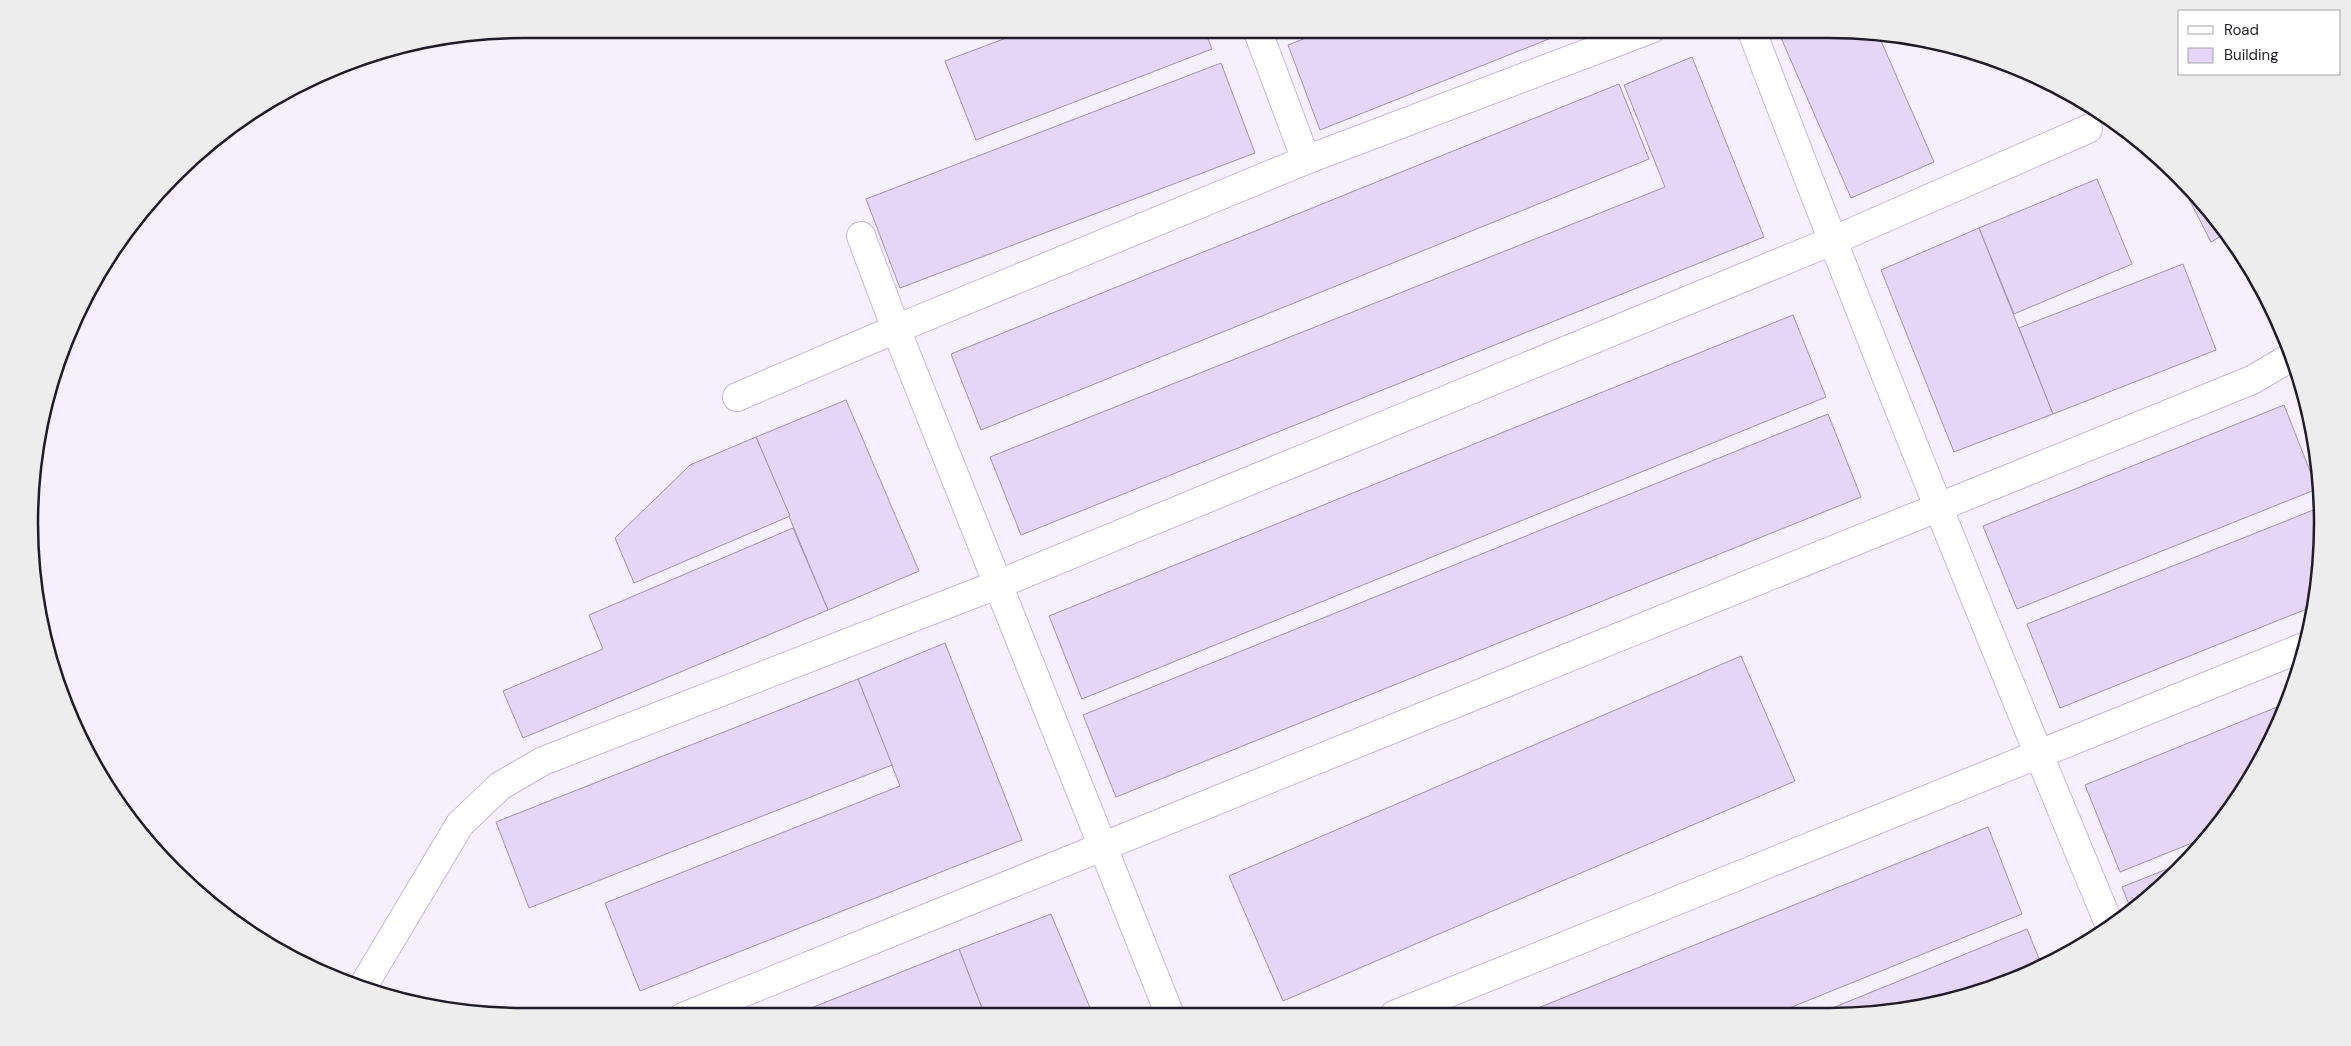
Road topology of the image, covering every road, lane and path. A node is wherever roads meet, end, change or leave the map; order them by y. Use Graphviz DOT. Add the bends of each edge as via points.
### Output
graph roads {
  1 [pos="1260,38"];
  2 [pos="1628,38"];
  3 [pos="1754,38"];
  4 [pos="2088,129"];
  5 [pos="1306,160"];
  6 [pos="862,236"];
  7 [pos="1832,241"];
  8 [pos="896,329"];
  9 [pos="2285,360"];
  10 [pos="736,397"];
  11 [pos="1937,507"];
  12 [pos="999,584"];
  13 [pos="2297,650"];
  14 [pos="2039,754"];
  15 [pos="1103,846"];
  16 [pos="2108,920"];
  17 [pos="365,982"];
  18 [pos="705,1008"];
  19 [pos="1167,1008"];
  20 [pos="1409,1008"];
  1 -- 5 [label="street"];
  2 -- 5 [label="street"];
  3 -- 7 [label="street"];
  4 -- 7 [label="street"];
  5 -- 8 [label="street"];
  6 -- 8 [label="street"];
  7 -- 11 [label="street"];
  7 -- 12 [label="street"];
  8 -- 10 [label="street"];
  8 -- 12 [label="street"];
  9 -- 11 [label="street" via="2252,380"];
  11 -- 14 [label="street"];
  11 -- 15 [label="street"];
  12 -- 15 [label="street"];
  12 -- 17 [label="street" via="543,761 500,786 460,824"];
  13 -- 14 [label="street"];
  14 -- 16 [label="street"];
  14 -- 20 [label="street"];
  15 -- 18 [label="street"];
  15 -- 19 [label="street"];
}
